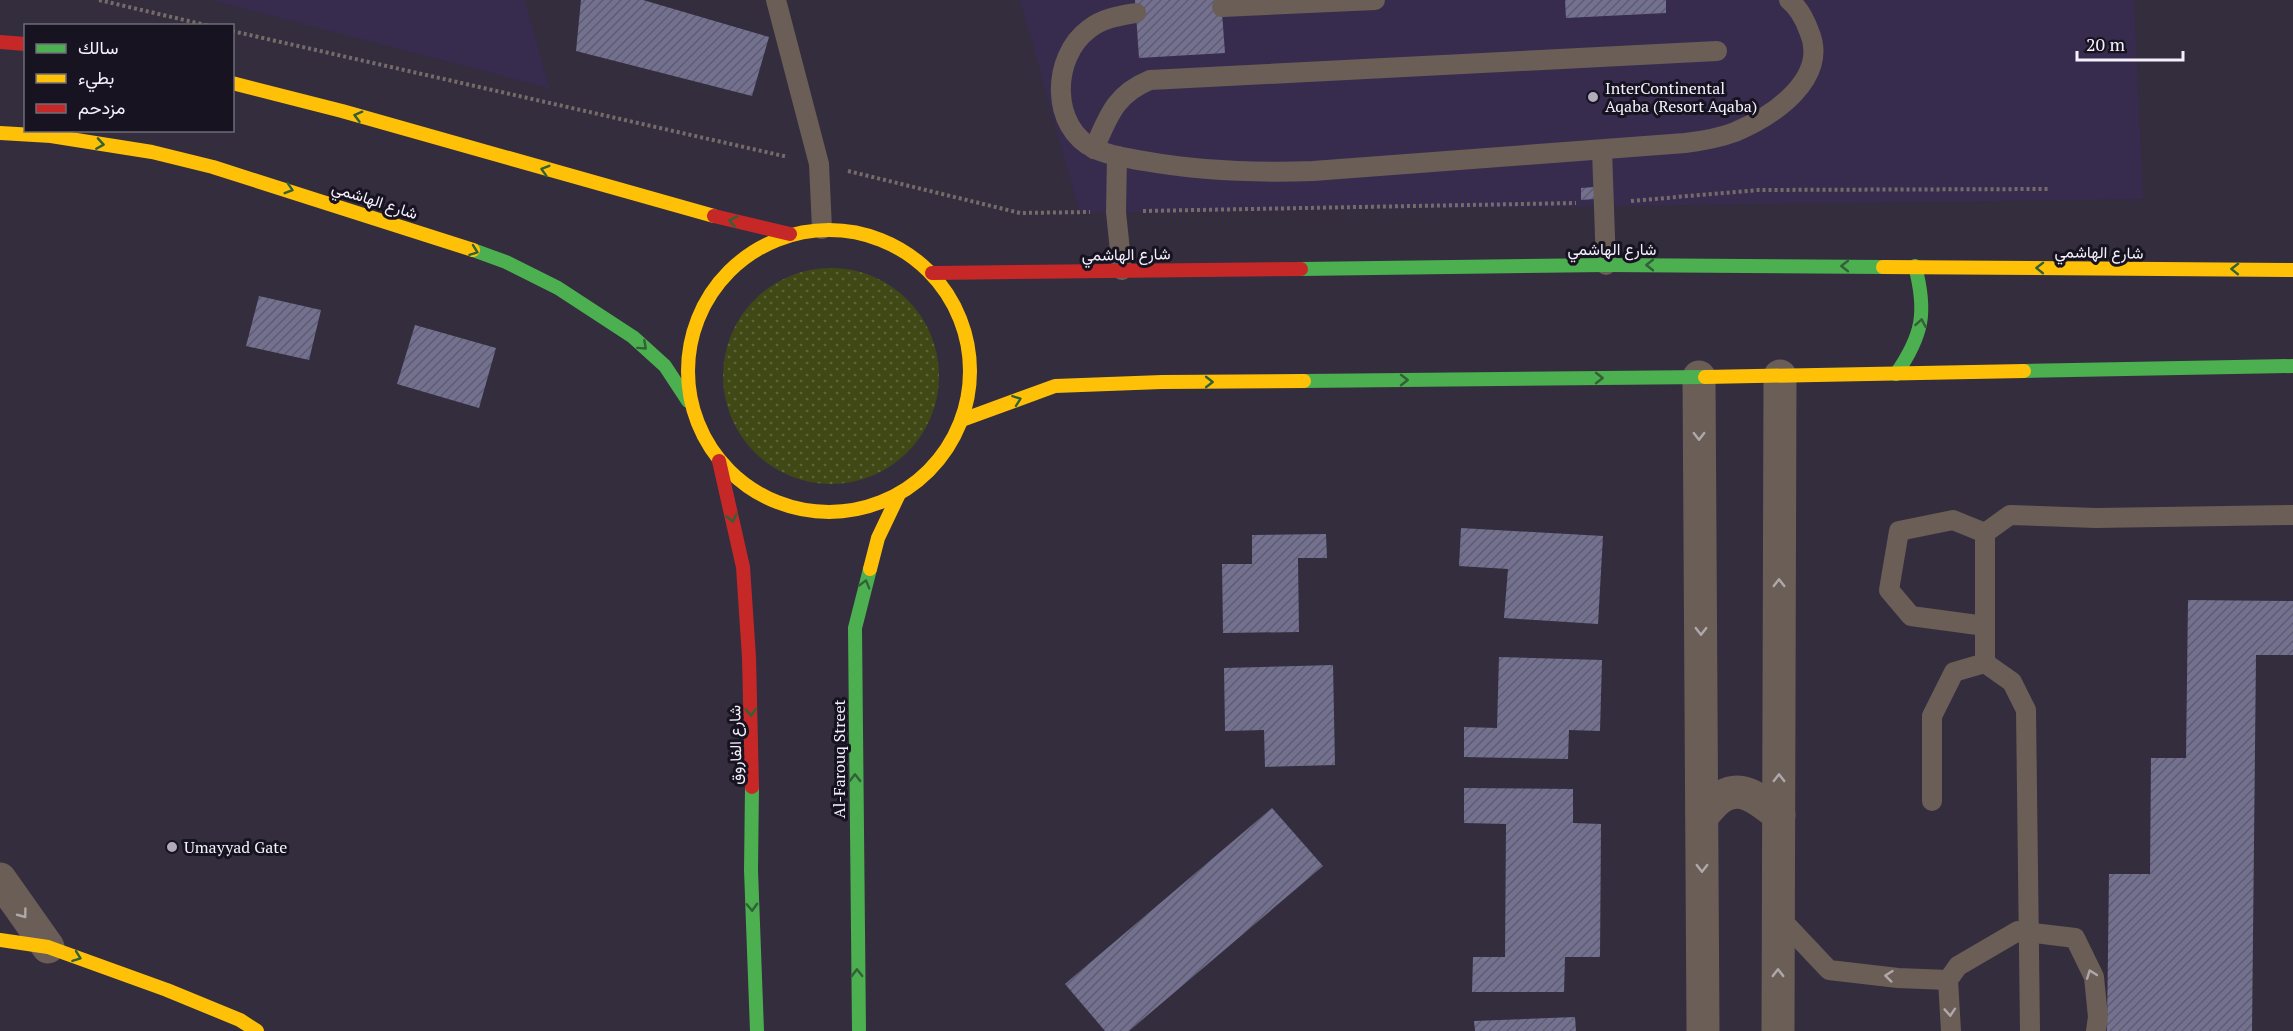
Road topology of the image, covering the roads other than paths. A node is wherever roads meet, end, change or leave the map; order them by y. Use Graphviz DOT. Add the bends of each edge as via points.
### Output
graph roads {
  1 [pos="776,0"];
  2 [pos="1375,0"];
  3 [pos="1789,0"];
  4 [pos="1222,6"];
  5 [pos="1136,14"];
  6 [pos="0,42"];
  7 [pos="24,44"];
  8 [pos="1717,51"];
  9 [pos="234,84"];
  10 [pos="0,133"];
  11 [pos="1094,149"];
  12 [pos="1602,150"];
  13 [pos="1117,156"];
  14 [pos="822,229"];
  15 [pos="790,234"];
  16 [pos="1606,265"];
  17 [pos="1915,266"];
  18 [pos="1122,270"];
  19 [pos="2293,270"];
  20 [pos="932,273"];
  21 [pos="2293,366"];
  22 [pos="1896,374"];
  23 [pos="1780,376"];
  24 [pos="1699,377"];
  25 [pos="690,405"];
  26 [pos="962,420"];
  27 [pos="719,461"];
  28 [pos="899,494"];
  29 [pos="2293,514"];
  30 [pos="1985,533"];
  31 [pos="1985,626"];
  32 [pos="1985,663"];
  33 [pos="1932,801"];
  34 [pos="1779,815"];
  35 [pos="1702,816"];
  36 [pos="0,879"];
  37 [pos="1778,916"];
  38 [pos="2030,933"];
  39 [pos="0,940"];
  40 [pos="48,947"];
  41 [pos="1948,980"];
  42 [pos="241,1027"];
  43 [pos="757,1031"];
  44 [pos="859,1031"];
  45 [pos="1703,1031"];
  46 [pos="1778,1031"];
  47 [pos="1951,1031"];
  48 [pos="2030,1031"];
  49 [pos="2096,1031"];
  1 -- 14 [label="lane" via="819,164"];
  2 -- 4 [label="lane"];
  3 -- 12 [label="lane" via="1804,19 1815,58 1808,77 1777,107 1757,121 1710,140"];
  5 -- 11 [label="lane" via="1113,16 1088,29 1072,46 1063,69 1060,92 1065,115 1076,136"];
  6 -- 7 [label="main road"];
  8 -- 11 [label="lane" via="1150,81 1115,104"];
  15 -- 9 [label="main road, one-way" via="710,216"];
  10 -- 25 [label="main road, شارع الهاشمي, one-way" via="51,136 141,150 213,167 506,262 567,293 633,337 665,366"];
  11 -- 13 [label="lane"];
  12 -- 13 [label="lane" via="1262,172 1173,166"];
  12 -- 16 [label="lane"];
  13 -- 18 [label="lane" via="1116,212"];
  14 -- 15 [label="main road"];
  14 -- 20 [label="main road" via="882,238 909,253"];
  15 -- 25 [label="main road" via="742,260 718,282 696,319 687,362"];
  17 -- 16 [label="main road, شارع الهاشمي, one-way"];
  16 -- 18 [label="main road, شارع الهاشمي"];
  19 -- 17 [label="main road, شارع الهاشمي, one-way"];
  22 -- 17 [label="main road, one-way" via="1913,351 1922,323 1923,294"];
  18 -- 20 [label="main road, شارع الهاشمي"];
  20 -- 26 [label="main road" via="955,304 968,342 970,381"];
  21 -- 22 [label="main road"];
  22 -- 23 [label="main road"];
  23 -- 24 [label="main road"];
  34 -- 23 [label="street, one-way"];
  26 -- 24 [label="main road, one-way" via="1055,386"];
  24 -- 35 [label="street, one-way"];
  25 -- 27 [label="main road" via="701,434"];
  26 -- 28 [label="main road" via="947,449 926,475"];
  27 -- 28 [label="main road" via="742,484 771,501 802,511 836,513 868,507"];
  27 -- 43 [label="main road, شارع الفاروق, one-way" via="742,567 747,634"];
  44 -- 28 [label="main road, Al-Farouq Street, one-way" via="855,628 878,538"];
  29 -- 30 [label="lane" via="2096,518 2010,515"];
  30 -- 31 [label="lane"];
  30 -- 31 [label="lane" via="1953,520 1899,531 1889,590 1911,616"];
  31 -- 32 [label="lane"];
  32 -- 33 [label="lane" via="1954,672 1932,716"];
  32 -- 38 [label="lane" via="2012,682 2026,710"];
  34 -- 35 [label="street" via="1757,798 1740,792 1723,796"];
  34 -- 37 [label="street"];
  35 -- 45 [label="street, one-way"];
  36 -- 40 [label="street, one-way"];
  41 -- 37 [label="lane, one-way" via="1829,970"];
  46 -- 37 [label="street, one-way"];
  38 -- 41 [label="lane" via="2018,931 1998,942 1958,966"];
  38 -- 48 [label="lane"];
  49 -- 38 [label="lane, one-way" via="2094,977 2075,938"];
  39 -- 40 [label="main road"];
  40 -- 42 [label="main road, one-way" via="167,990"];
  41 -- 47 [label="lane, one-way"];
}
